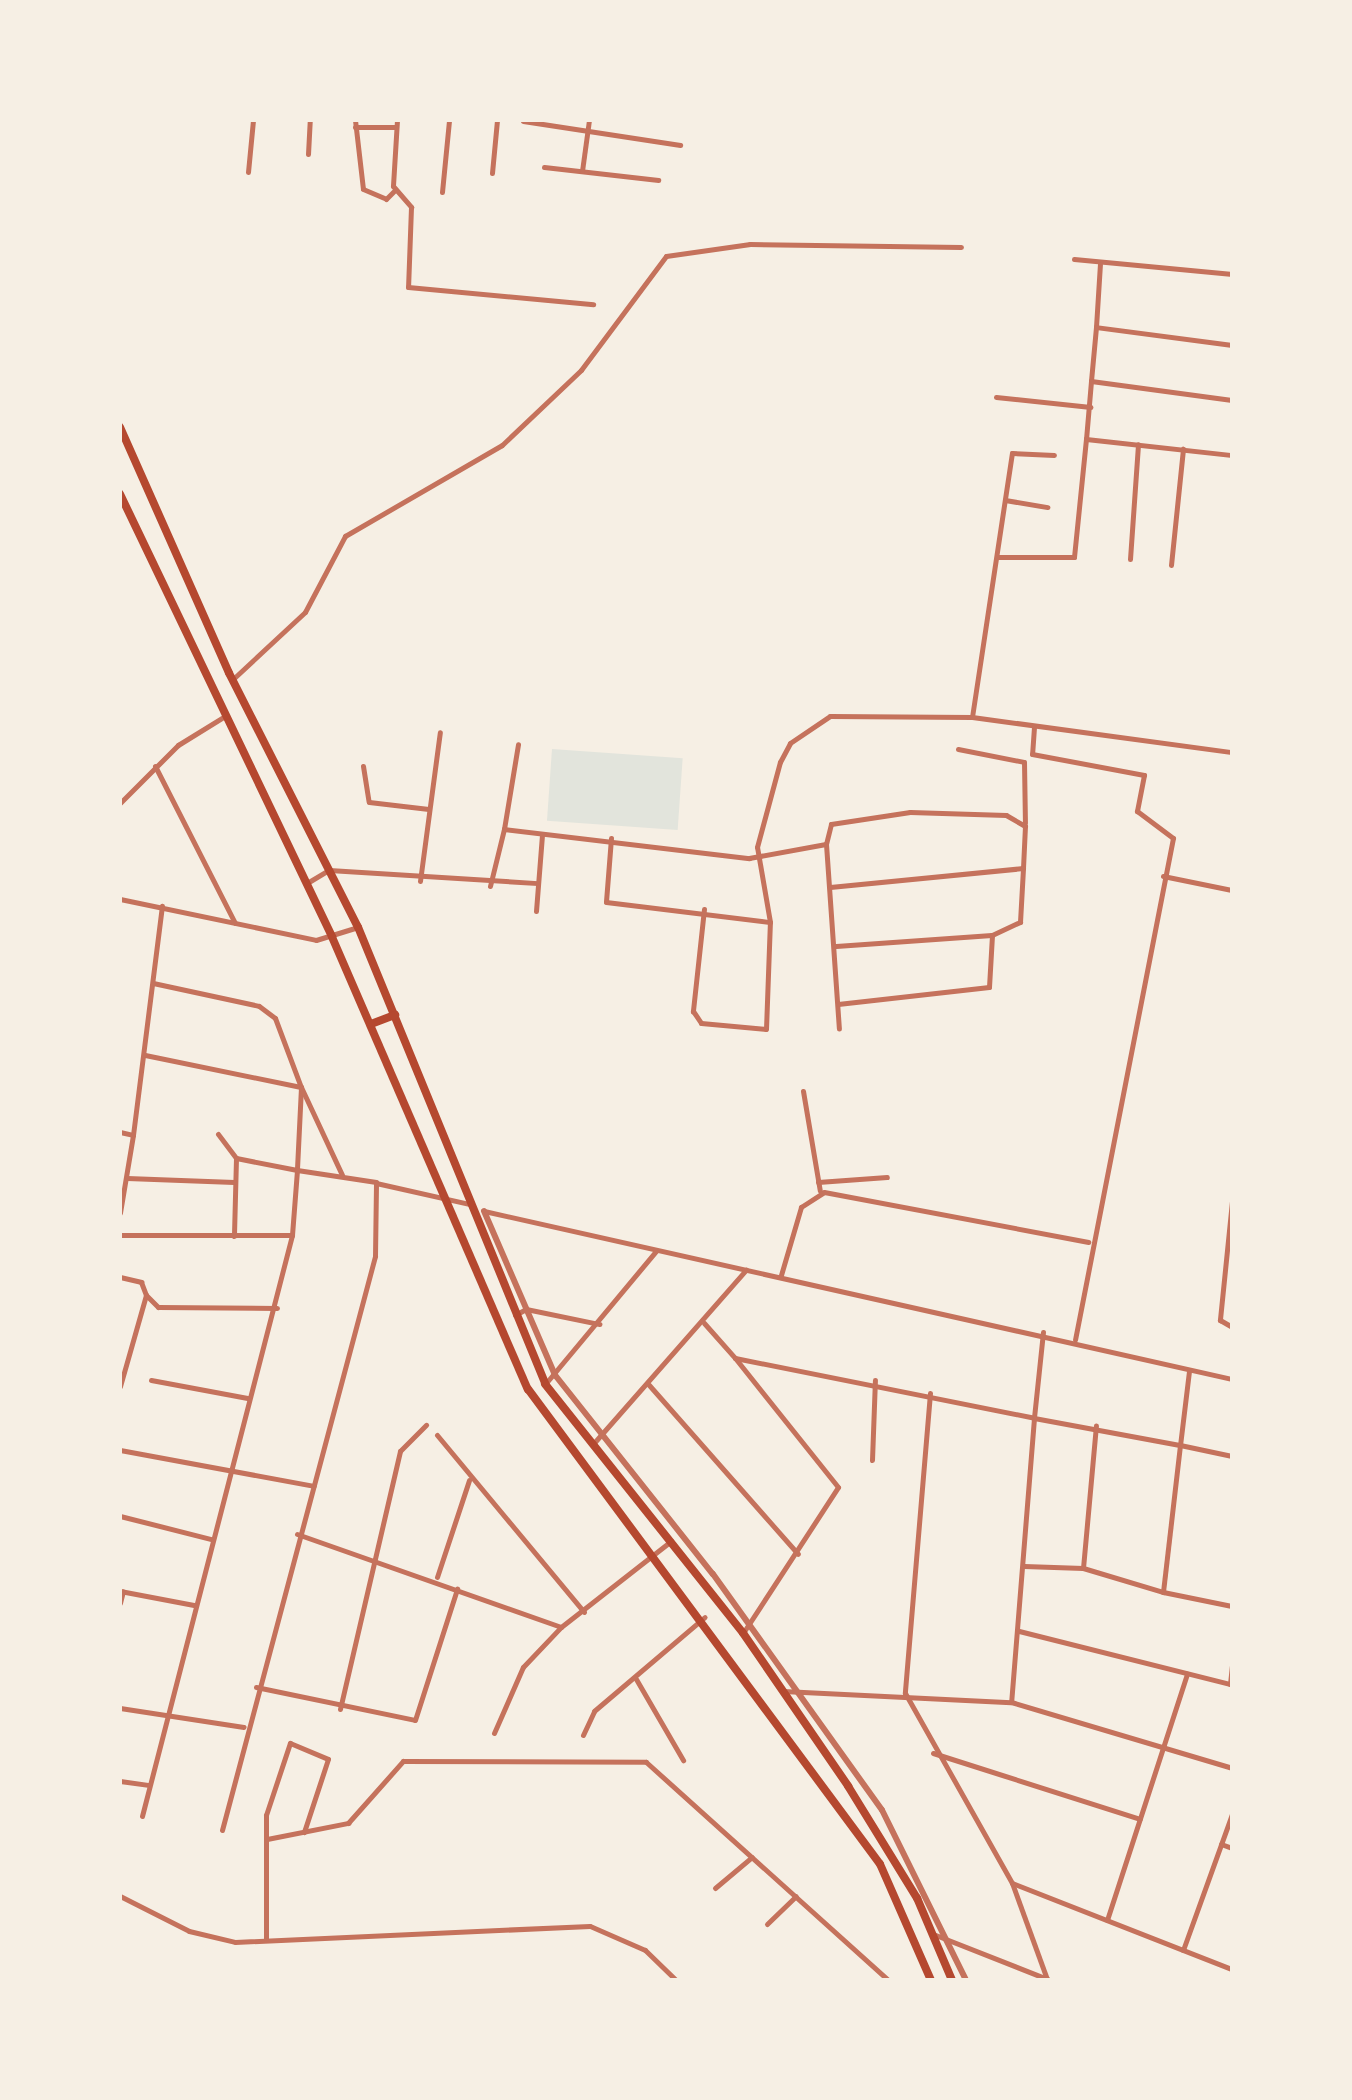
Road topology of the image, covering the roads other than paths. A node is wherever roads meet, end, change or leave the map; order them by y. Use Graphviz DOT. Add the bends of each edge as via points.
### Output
graph roads {
  1 [pos="253,120"];
  2 [pos="310,120"];
  3 [pos="449,120"];
  4 [pos="497,120"];
  5 [pos="588,120"];
  6 [pos="523,121"];
  7 [pos="355,124"];
  8 [pos="397,124"];
  9 [pos="588,128"];
  10 [pos="680,145"];
  11 [pos="308,154"];
  12 [pos="544,168"];
  13 [pos="582,171"];
  14 [pos="248,172"];
  15 [pos="492,173"];
  16 [pos="658,180"];
  17 [pos="395,190"];
  18 [pos="442,192"];
  19 [pos="961,248"];
  20 [pos="1074,259"];
  21 [pos="1100,264"];
  22 [pos="1232,274"];
  23 [pos="593,304"];
  24 [pos="1096,327"];
  25 [pos="1232,345"];
  26 [pos="1091,381"];
  27 [pos="996,397"];
  28 [pos="1232,400"];
  29 [pos="1090,407"];
  30 [pos="120,426"];
  31 [pos="1086,439"];
  32 [pos="1138,444"];
  33 [pos="1183,450"];
  34 [pos="1054,455"];
  35 [pos="1232,455"];
  36 [pos="120,494"];
  37 [pos="1005,500"];
  38 [pos="1048,507"];
  39 [pos="996,557"];
  40 [pos="1130,559"];
  41 [pos="1171,565"];
  42 [pos="233,679"];
  43 [pos="225,716"];
  44 [pos="972,717"];
  45 [pos="1034,727"];
  46 [pos="440,732"];
  47 [pos="518,744"];
  48 [pos="958,749"];
  49 [pos="1232,752"];
  50 [pos="155,766"];
  51 [pos="363,766"];
  52 [pos="120,803"];
  53 [pos="429,810"];
  54 [pos="1026,826"];
  55 [pos="504,829"];
  56 [pos="542,834"];
  57 [pos="610,838"];
  58 [pos="826,844"];
  59 [pos="757,855"];
  60 [pos="1024,868"];
  61 [pos="329,870"];
  62 [pos="1164,876"];
  63 [pos="420,881"];
  64 [pos="306,883"];
  65 [pos="538,883"];
  66 [pos="490,886"];
  67 [pos="830,887"];
  68 [pos="1232,890"];
  69 [pos="120,899"];
  70 [pos="162,906"];
  71 [pos="704,909"];
  72 [pos="536,911"];
  73 [pos="770,922"];
  74 [pos="235,924"];
  75 [pos="358,927"];
  76 [pos="992,934"];
  77 [pos="332,937"];
  78 [pos="836,946"];
  79 [pos="153,983"];
  80 [pos="838,1004"];
  81 [pos="396,1015"];
  82 [pos="371,1024"];
  83 [pos="840,1028"];
  84 [pos="145,1055"];
  85 [pos="301,1086"];
  86 [pos="803,1090"];
  87 [pos="120,1132"];
  88 [pos="218,1134"];
  89 [pos="133,1135"];
  90 [pos="450,1157"];
  91 [pos="236,1158"];
  92 [pos="434,1167"];
  93 [pos="296,1170"];
  94 [pos="343,1177"];
  95 [pos="888,1177"];
  96 [pos="127,1178"];
  97 [pos="235,1182"];
  98 [pos="376,1182"];
  99 [pos="818,1182"];
  100 [pos="820,1192"];
  101 [pos="446,1196"];
  102 [pos="1232,1201"];
  103 [pos="468,1204"];
  104 [pos="484,1211"];
  105 [pos="120,1213"];
  106 [pos="120,1235"];
  107 [pos="292,1235"];
  108 [pos="234,1236"];
  109 [pos="1088,1242"];
  110 [pos="656,1251"];
  111 [pos="746,1270"];
  112 [pos="1223,1271"];
  113 [pos="1232,1272"];
  114 [pos="781,1275"];
  115 [pos="120,1277"];
  116 [pos="146,1295"];
  117 [pos="278,1308"];
  118 [pos="526,1309"];
  119 [pos="514,1316"];
  120 [pos="704,1322"];
  121 [pos="599,1324"];
  122 [pos="1232,1327"];
  123 [pos="1042,1332"];
  124 [pos="1075,1340"];
  125 [pos="120,1346"];
  126 [pos="132,1348"];
  127 [pos="735,1358"];
  128 [pos="1190,1371"];
  129 [pos="554,1374"];
  130 [pos="1232,1379"];
  131 [pos="151,1380"];
  132 [pos="875,1380"];
  133 [pos="545,1384"];
  134 [pos="649,1385"];
  135 [pos="120,1386"];
  136 [pos="930,1393"];
  137 [pos="247,1398"];
  138 [pos="1034,1418"];
  139 [pos="426,1425"];
  140 [pos="1096,1426"];
  141 [pos="437,1435"];
  142 [pos="602,1436"];
  143 [pos="592,1445"];
  144 [pos="1180,1445"];
  145 [pos="120,1450"];
  146 [pos="1232,1456"];
  147 [pos="872,1460"];
  148 [pos="229,1471"];
  149 [pos="469,1480"];
  150 [pos="314,1486"];
  151 [pos="120,1516"];
  152 [pos="297,1534"];
  153 [pos="211,1539"];
  154 [pos="671,1541"];
  155 [pos="656,1550"];
  156 [pos="798,1554"];
  157 [pos="377,1556"];
  158 [pos="1024,1566"];
  159 [pos="1083,1568"];
  160 [pos="714,1574"];
  161 [pos="436,1576"];
  162 [pos="704,1582"];
  163 [pos="457,1589"];
  164 [pos="121,1591"];
  165 [pos="1163,1592"];
  166 [pos="120,1602"];
  167 [pos="194,1606"];
  168 [pos="1232,1606"];
  169 [pos="584,1612"];
  170 [pos="705,1616"];
  171 [pos="561,1627"];
  172 [pos="753,1627"];
  173 [pos="1019,1631"];
  174 [pos="743,1634"];
  175 [pos="1232,1666"];
  176 [pos="1187,1674"];
  177 [pos="636,1679"];
  178 [pos="797,1687"];
  179 [pos="256,1688"];
  180 [pos="783,1691"];
  181 [pos="905,1693"];
  182 [pos="1011,1702"];
  183 [pos="120,1708"];
  184 [pos="340,1709"];
  185 [pos="166,1720"];
  186 [pos="244,1727"];
  187 [pos="494,1733"];
  188 [pos="584,1735"];
  189 [pos="1165,1744"];
  190 [pos="932,1752"];
  191 [pos="683,1760"];
  192 [pos="1232,1768"];
  193 [pos="859,1778"];
  194 [pos="120,1780"];
  195 [pos="148,1785"];
  196 [pos="848,1786"];
  197 [pos="1232,1814"];
  198 [pos="142,1816"];
  199 [pos="1140,1819"];
  200 [pos="222,1830"];
  201 [pos="304,1832"];
  202 [pos="268,1840"];
  203 [pos="1221,1844"];
  204 [pos="906,1848"];
  205 [pos="1232,1848"];
  206 [pos="752,1856"];
  207 [pos="894,1856"];
  208 [pos="1012,1882"];
  209 [pos="715,1888"];
  210 [pos="928,1893"];
  211 [pos="120,1896"];
  212 [pos="796,1896"];
  213 [pos="916,1898"];
  214 [pos="1107,1920"];
  215 [pos="767,1924"];
  216 [pos="933,1934"];
  217 [pos="266,1938"];
  218 [pos="953,1942"];
  219 [pos="1182,1950"];
  220 [pos="1232,1969"];
  221 [pos="676,1980"];
  222 [pos="888,1980"];
  223 [pos="931,1980"];
  224 [pos="952,1980"];
  225 [pos="966,1980"];
  226 [pos="1048,1980"];
  1 -- 14 [label="street"];
  2 -- 11 [label="street"];
  3 -- 18 [label="street"];
  4 -- 15 [label="street"];
  5 -- 9 [label="street"];
  6 -- 9 [label="street"];
  7 -- 8 [label="street"];
  7 -- 17 [label="street" via="363,189 386,200"];
  8 -- 17 [label="street"];
  9 -- 10 [label="street"];
  9 -- 13 [label="street"];
  12 -- 13 [label="street"];
  13 -- 16 [label="street"];
  17 -- 23 [label="street" via="411,207 408,286"];
  19 -- 42 [label="street" via="750,244 666,256 581,370 502,445 344,536 305,612"];
  20 -- 21 [label="street"];
  21 -- 22 [label="street"];
  21 -- 24 [label="street"];
  24 -- 25 [label="street"];
  24 -- 26 [label="street"];
  26 -- 28 [label="street"];
  26 -- 29 [label="street"];
  27 -- 29 [label="street"];
  29 -- 31 [label="street"];
  30 -- 42 [label="main road"];
  31 -- 32 [label="street"];
  31 -- 39 [label="street" via="1076,554"];
  32 -- 33 [label="street"];
  32 -- 40 [label="street"];
  33 -- 35 [label="street"];
  33 -- 41 [label="street"];
  34 -- 37 [label="street" via="1014,450"];
  36 -- 43 [label="main road"];
  37 -- 38 [label="street"];
  37 -- 39 [label="street"];
  39 -- 44 [label="street"];
  42 -- 61 [label="main road"];
  43 -- 50 [label="street"];
  43 -- 64 [label="main road"];
  44 -- 45 [label="street"];
  44 -- 59 [label="street" via="854,712 808,728 780,762"];
  45 -- 49 [label="street"];
  45 -- 62 [label="street" via="1032,754 1144,775 1137,811 1173,838"];
  46 -- 53 [label="street"];
  47 -- 55 [label="street"];
  48 -- 54 [label="street" via="1024,762"];
  50 -- 52 [label="street"];
  50 -- 74 [label="street"];
  51 -- 53 [label="street" via="369,802"];
  53 -- 63 [label="street"];
  54 -- 58 [label="street" via="1006,815 910,812 836,820"];
  54 -- 60 [label="street"];
  55 -- 56 [label="street"];
  55 -- 66 [label="street"];
  56 -- 57 [label="street"];
  56 -- 65 [label="street"];
  57 -- 59 [label="street"];
  57 -- 71 [label="street" via="606,902"];
  58 -- 59 [label="street"];
  58 -- 67 [label="street"];
  59 -- 73 [label="street"];
  60 -- 67 [label="street"];
  60 -- 76 [label="street" via="1020,922"];
  61 -- 63 [label="street"];
  61 -- 64 [label="street"];
  61 -- 75 [label="main road"];
  62 -- 68 [label="street"];
  62 -- 109 [label="street"];
  63 -- 66 [label="street"];
  64 -- 77 [label="main road"];
  65 -- 66 [label="street"];
  65 -- 72 [label="street"];
  67 -- 78 [label="street"];
  69 -- 70 [label="street"];
  70 -- 74 [label="street"];
  70 -- 79 [label="street"];
  71 -- 73 [label="street"];
  71 -- 73 [label="street" via="693,1011 701,1023 766,1029"];
  74 -- 77 [label="street"];
  75 -- 77 [label="street"];
  75 -- 81 [label="main road"];
  76 -- 78 [label="street"];
  76 -- 80 [label="street" via="990,987"];
  77 -- 82 [label="main road"];
  78 -- 80 [label="street"];
  79 -- 84 [label="street"];
  79 -- 85 [label="street" via="259,1006 274,1018"];
  80 -- 83 [label="street"];
  81 -- 82 [label="main road"];
  81 -- 90 [label="main road"];
  82 -- 92 [label="main road"];
  84 -- 85 [label="street"];
  84 -- 89 [label="street"];
  85 -- 93 [label="street"];
  85 -- 94 [label="street"];
  86 -- 99 [label="street"];
  87 -- 89 [label="street"];
  88 -- 91 [label="street"];
  89 -- 96 [label="street"];
  90 -- 92 [label="main road"];
  90 -- 103 [label="main road"];
  91 -- 93 [label="street"];
  91 -- 97 [label="street"];
  92 -- 101 [label="main road"];
  93 -- 94 [label="street"];
  93 -- 107 [label="street"];
  94 -- 98 [label="street"];
  95 -- 99 [label="street"];
  96 -- 97 [label="street"];
  96 -- 105 [label="street"];
  97 -- 108 [label="street"];
  98 -- 101 [label="street"];
  98 -- 150 [label="street" via="375,1256"];
  99 -- 100 [label="street"];
  100 -- 109 [label="street"];
  100 -- 114 [label="street" via="801,1207"];
  101 -- 103 [label="street"];
  101 -- 155 [label="main road" via="528,1389"];
  102 -- 112 [label="street"];
  103 -- 104 [label="street"];
  103 -- 119 [label="main road"];
  104 -- 110 [label="street"];
  104 -- 118 [label="street"];
  106 -- 108 [label="street"];
  107 -- 108 [label="street"];
  107 -- 117 [label="street"];
  109 -- 124 [label="street"];
  110 -- 111 [label="street"];
  110 -- 121 [label="street"];
  111 -- 114 [label="street"];
  111 -- 120 [label="street"];
  112 -- 113 [label="street"];
  112 -- 122 [label="street" via="1220,1320"];
  114 -- 123 [label="street"];
  115 -- 116 [label="street" via="141,1282"];
  116 -- 117 [label="street" via="158,1307"];
  116 -- 126 [label="street"];
  117 -- 137 [label="street"];
  118 -- 119 [label="street"];
  118 -- 121 [label="street"];
  118 -- 129 [label="street"];
  119 -- 133 [label="main road"];
  120 -- 127 [label="street"];
  120 -- 134 [label="street"];
  121 -- 129 [label="street"];
  123 -- 124 [label="street"];
  123 -- 138 [label="street"];
  124 -- 128 [label="street"];
  125 -- 126 [label="street"];
  126 -- 135 [label="street"];
  127 -- 132 [label="street"];
  127 -- 156 [label="street" via="838,1488"];
  128 -- 130 [label="street"];
  128 -- 144 [label="street"];
  129 -- 133 [label="street"];
  129 -- 142 [label="street"];
  131 -- 137 [label="street"];
  132 -- 136 [label="street"];
  132 -- 147 [label="street"];
  133 -- 143 [label="main road"];
  134 -- 142 [label="street"];
  134 -- 156 [label="street"];
  136 -- 138 [label="street"];
  136 -- 181 [label="street"];
  137 -- 148 [label="street"];
  138 -- 140 [label="street"];
  138 -- 158 [label="street"];
  139 -- 157 [label="street" via="400,1452"];
  140 -- 144 [label="street"];
  140 -- 159 [label="street"];
  141 -- 149 [label="street"];
  142 -- 143 [label="street"];
  142 -- 160 [label="street"];
  143 -- 154 [label="main road"];
  144 -- 146 [label="street"];
  144 -- 165 [label="street"];
  145 -- 148 [label="street"];
  148 -- 150 [label="street"];
  148 -- 153 [label="street"];
  149 -- 161 [label="street"];
  149 -- 169 [label="street"];
  150 -- 152 [label="street"];
  151 -- 153 [label="street"];
  152 -- 157 [label="street"];
  152 -- 179 [label="street"];
  153 -- 167 [label="street"];
  154 -- 155 [label="street"];
  154 -- 162 [label="main road"];
  155 -- 169 [label="street"];
  155 -- 170 [label="main road"];
  156 -- 172 [label="street"];
  157 -- 161 [label="street"];
  157 -- 184 [label="street"];
  158 -- 159 [label="street"];
  158 -- 173 [label="street"];
  159 -- 165 [label="street"];
  160 -- 162 [label="main road"];
  160 -- 172 [label="street"];
  161 -- 163 [label="street"];
  162 -- 174 [label="main road"];
  163 -- 171 [label="street"];
  163 -- 184 [label="street" via="418,1717"];
  164 -- 166 [label="street"];
  164 -- 167 [label="street"];
  165 -- 168 [label="street"];
  167 -- 185 [label="street"];
  169 -- 171 [label="street"];
  170 -- 177 [label="street"];
  170 -- 223 [label="main road" via="880,1864"];
  171 -- 187 [label="street" via="524,1667"];
  172 -- 174 [label="street"];
  172 -- 178 [label="street"];
  173 -- 176 [label="street"];
  173 -- 182 [label="street"];
  174 -- 180 [label="main road"];
  175 -- 176 [label="street" via="1230,1684"];
  176 -- 189 [label="street"];
  177 -- 188 [label="street" via="594,1711"];
  177 -- 191 [label="street"];
  178 -- 180 [label="street"];
  178 -- 181 [label="street"];
  178 -- 193 [label="street"];
  179 -- 184 [label="street"];
  179 -- 186 [label="street"];
  180 -- 196 [label="main road"];
  181 -- 182 [label="street"];
  181 -- 190 [label="street"];
  182 -- 189 [label="street"];
  183 -- 185 [label="street"];
  185 -- 186 [label="street"];
  185 -- 195 [label="street"];
  186 -- 200 [label="street"];
  189 -- 192 [label="street"];
  189 -- 199 [label="street"];
  190 -- 199 [label="street"];
  190 -- 208 [label="street"];
  193 -- 196 [label="main road"];
  193 -- 204 [label="street"];
  194 -- 195 [label="street"];
  195 -- 198 [label="street"];
  196 -- 207 [label="main road"];
  197 -- 203 [label="street"];
  199 -- 214 [label="street"];
  201 -- 202 [label="street"];
  201 -- 202 [label="street" via="328,1759 290,1743 266,1815"];
  201 -- 206 [label="street" via="348,1822 403,1762 628,1758 669,1778"];
  202 -- 217 [label="street"];
  203 -- 205 [label="street"];
  203 -- 219 [label="street"];
  204 -- 207 [label="main road"];
  204 -- 210 [label="street"];
  206 -- 209 [label="street"];
  206 -- 212 [label="street"];
  207 -- 213 [label="main road"];
  208 -- 214 [label="street"];
  208 -- 226 [label="street"];
  210 -- 213 [label="main road"];
  210 -- 218 [label="street"];
  211 -- 217 [label="street" via="189,1931"];
  212 -- 215 [label="street"];
  212 -- 222 [label="street"];
  213 -- 216 [label="main road"];
  214 -- 219 [label="street"];
  216 -- 218 [label="street"];
  216 -- 224 [label="main road"];
  217 -- 221 [label="street" via="590,1926 645,1950"];
  218 -- 225 [label="street"];
  218 -- 226 [label="street"];
  219 -- 220 [label="street"];
}
